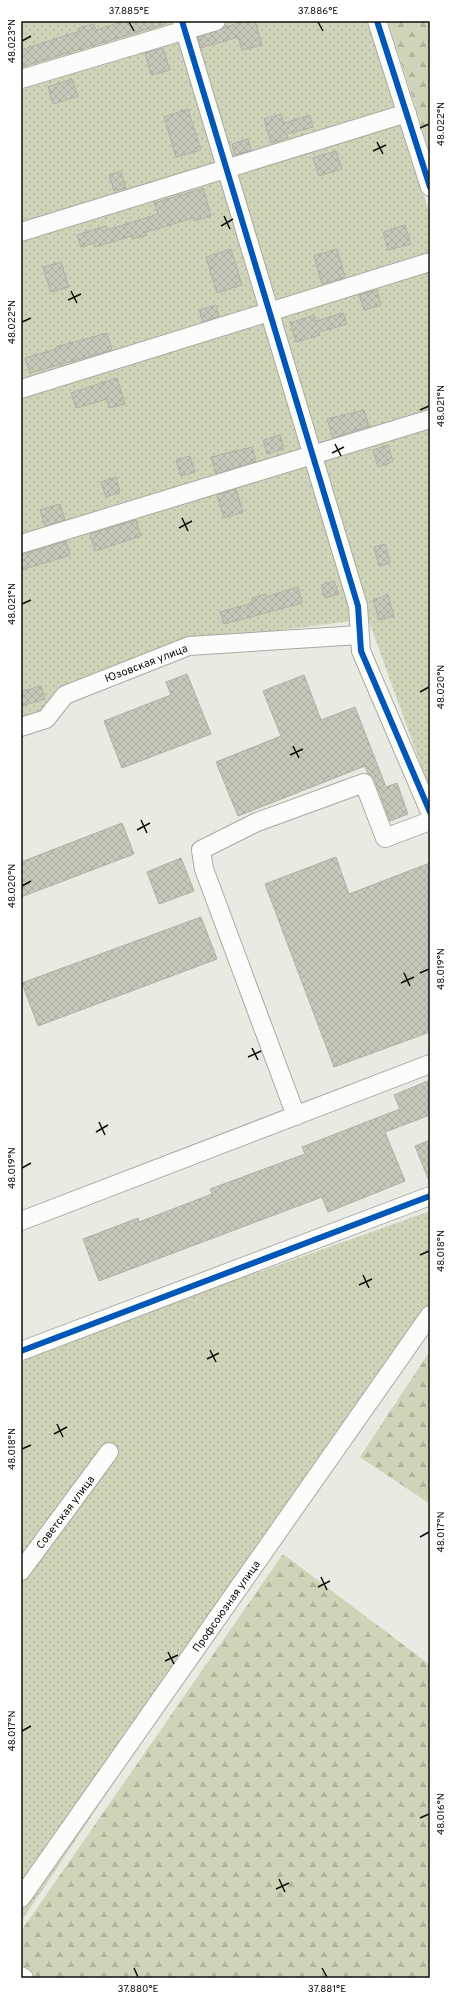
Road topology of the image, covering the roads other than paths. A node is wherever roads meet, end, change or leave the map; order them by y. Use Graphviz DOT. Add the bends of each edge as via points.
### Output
graph roads {
  1 [pos="216,21"];
  2 [pos="377,21"];
  3 [pos="183,26"];
  4 [pos="21,80"];
  5 [pos="407,113"];
  6 [pos="227,169"];
  7 [pos="430,187"];
  8 [pos="21,232"];
  9 [pos="430,262"];
  10 [pos="270,312"];
  11 [pos="21,389"];
  12 [pos="430,419"];
  13 [pos="313,454"];
  14 [pos="21,544"];
  15 [pos="359,636"];
  16 [pos="21,727"];
  17 [pos="430,812"];
  18 [pos="430,821"];
  19 [pos="430,1064"];
  20 [pos="296,1116"];
  21 [pos="430,1196"];
  22 [pos="21,1221"];
  23 [pos="430,1315"];
  24 [pos="21,1351"];
  25 [pos="109,1452"];
  26 [pos="21,1571"];
  27 [pos="21,1898"];
  28 [pos="21,1976"];
  29 [pos="24,1978"];
  1 -- 3 [label="street"];
  2 -- 5 [label="street"];
  3 -- 4 [label="street"];
  3 -- 6 [label="street"];
  5 -- 6 [label="street"];
  5 -- 7 [label="street"];
  6 -- 8 [label="street"];
  6 -- 10 [label="street"];
  9 -- 10 [label="street"];
  10 -- 11 [label="street"];
  10 -- 13 [label="street"];
  12 -- 13 [label="street"];
  13 -- 14 [label="street"];
  13 -- 15 [label="street" via="358,606"];
  15 -- 16 [label="street, Юзовская улица" via="189,646 65,695 46,719"];
  15 -- 17 [label="street" via="361,651"];
  18 -- 20 [label="street" via="385,838 364,783 257,822 201,850 204,869"];
  19 -- 20 [label="street"];
  20 -- 22 [label="street"];
  21 -- 24 [label="street"];
  23 -- 27 [label="street, Профсоюзная улица"];
  25 -- 26 [label="street, Советская улица"];
  28 -- 29 [label="street"];
}
